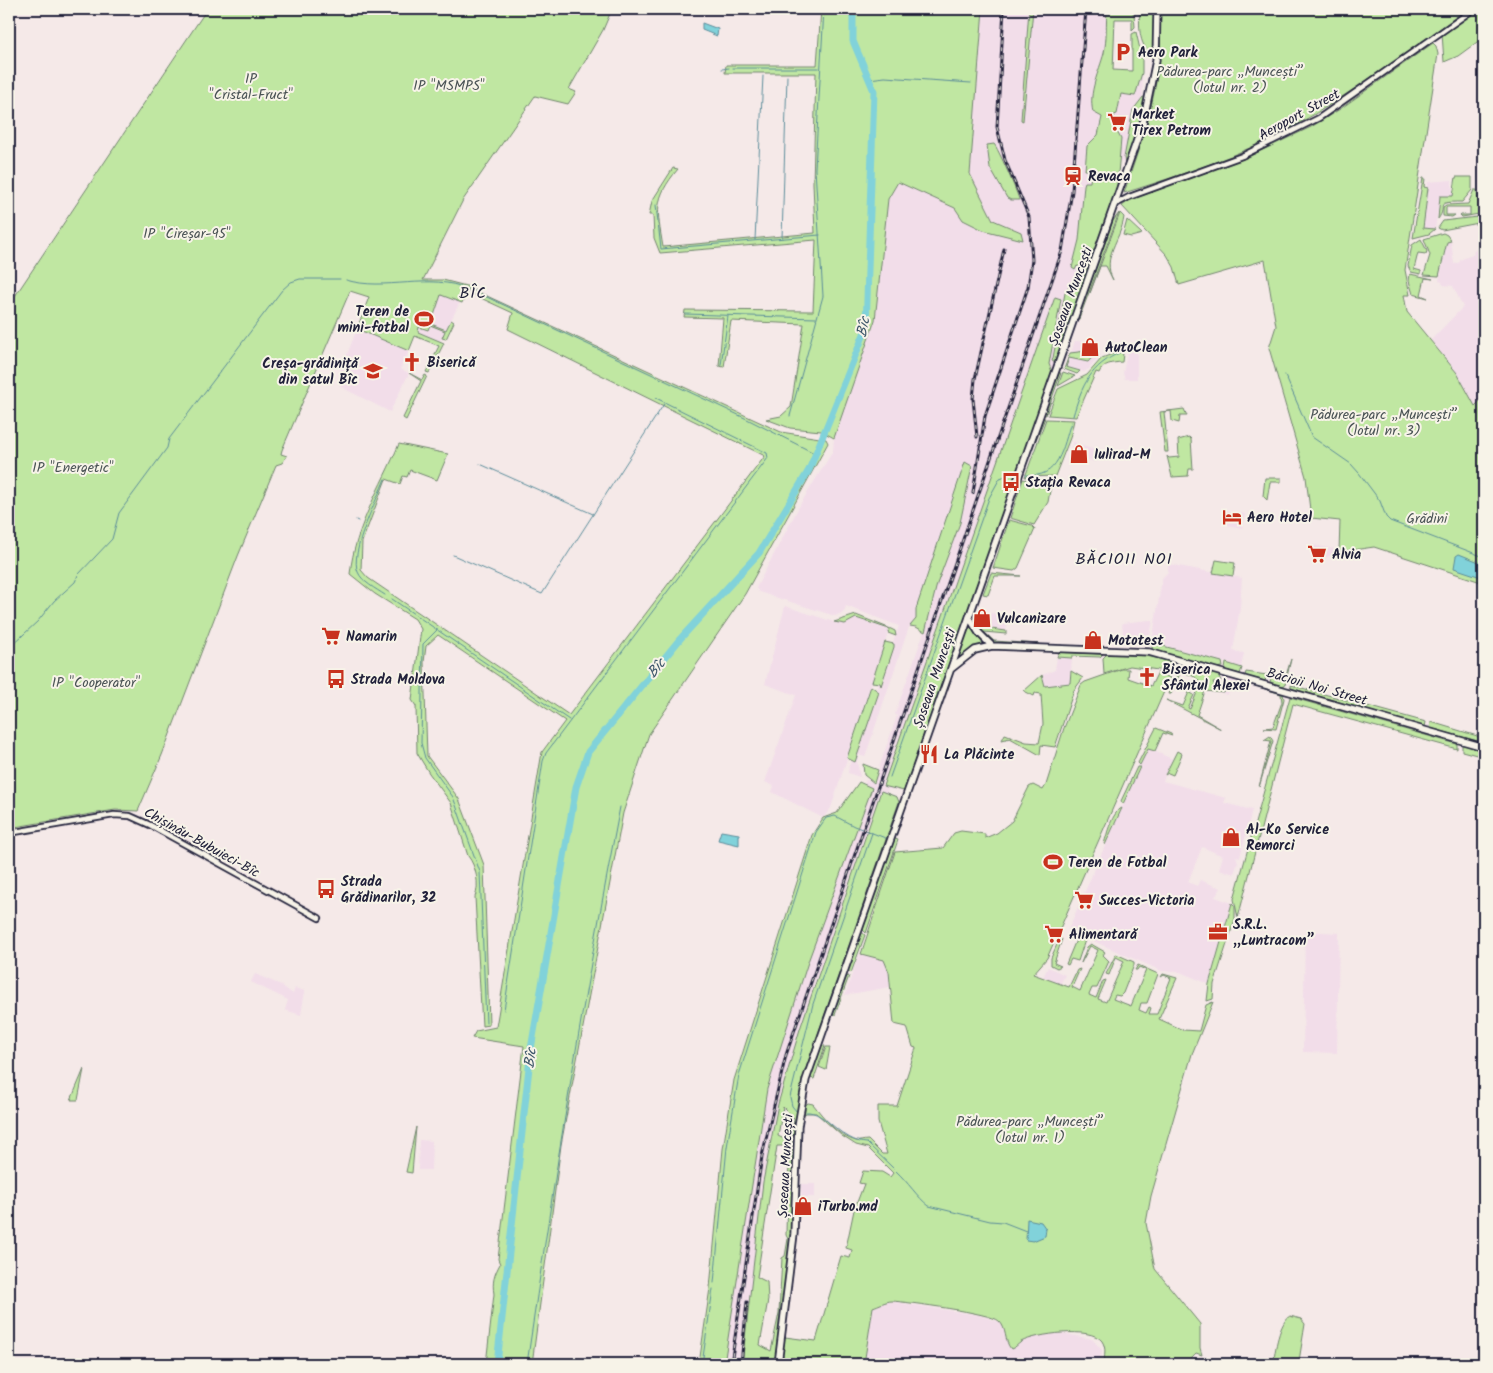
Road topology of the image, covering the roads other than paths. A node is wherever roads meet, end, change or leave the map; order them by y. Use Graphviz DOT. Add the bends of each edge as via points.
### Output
graph roads {
  1 [pos="1157,9"];
  2 [pos="1474,9"];
  3 [pos="1116,204"];
  4 [pos="969,617"];
  5 [pos="992,646"];
  6 [pos="950,670"];
  7 [pos="1484,747"];
  8 [pos="9,833"];
  9 [pos="319,918"];
  10 [pos="778,1364"];
  1 -- 3 [label="main road, Șoseaua Muncești" via="1158,48 1152,87"];
  2 -- 3 [label="street, Aeroport Street" via="1312,122 1242,156"];
  3 -- 4 [label="main road, Șoseaua Muncești"];
  4 -- 5 [label="main road"];
  4 -- 6 [label="main road, Șoseaua Muncești"];
  5 -- 6 [label="main road, Băcioii Noi Street" via="975,650"];
  5 -- 7 [label="main road, Băcioii Noi Street" via="1149,652"];
  6 -- 10 [label="main road, Șoseaua Muncești" via="811,1064 801,1102 794,1234"];
  8 -- 9 [label="street, Chișinău-Bubuieci-Bîc" via="103,816 130,816"];
}
